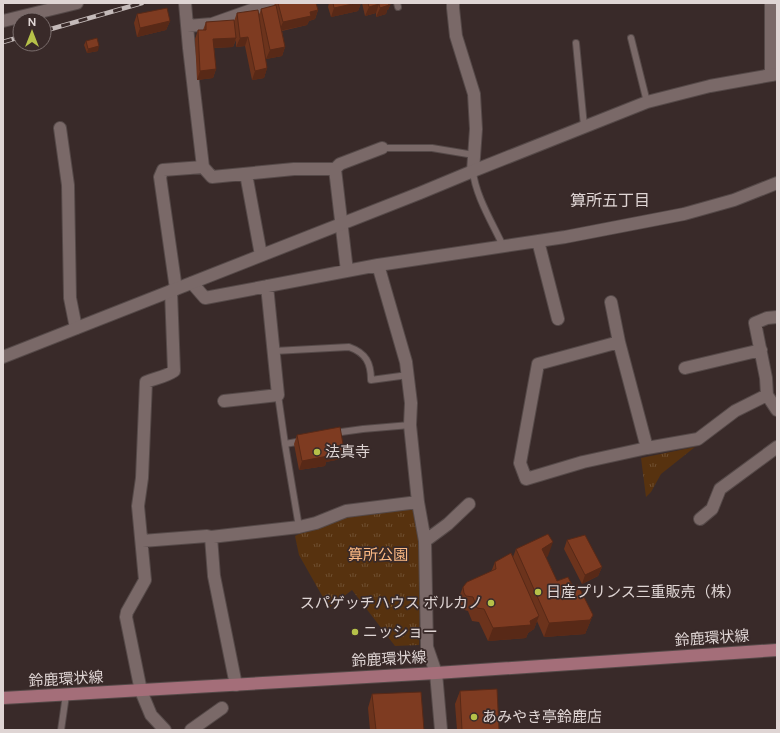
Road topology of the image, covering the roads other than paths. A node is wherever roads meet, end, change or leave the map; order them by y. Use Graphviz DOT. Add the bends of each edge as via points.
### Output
graph roads {
  1 [pos="77,3"];
  2 [pos="185,3"];
  3 [pos="271,3"];
  4 [pos="453,3"];
  5 [pos="772,3"];
  6 [pos="3,21"];
  7 [pos="186,26"];
  8 [pos="631,38"];
  9 [pos="576,43"];
  10 [pos="774,75"];
  11 [pos="647,102"];
  12 [pos="584,126"];
  13 [pos="60,128"];
  14 [pos="382,148"];
  15 [pos="474,155"];
  16 [pos="203,167"];
  17 [pos="335,169"];
  18 [pos="473,170"];
  19 [pos="246,174"];
  20 [pos="777,183"];
  21 [pos="341,224"];
  22 [pos="538,241"];
  23 [pos="504,246"];
  24 [pos="261,255"];
  25 [pos="378,265"];
  26 [pos="347,271"];
  27 [pos="192,283"];
  28 [pos="267,286"];
  29 [pos="174,290"];
  30 [pos="611,302"];
  31 [pos="777,317"];
  32 [pos="558,319"];
  33 [pos="76,328"];
  34 [pos="619,342"];
  35 [pos="761,350"];
  36 [pos="274,351"];
  37 [pos="3,357"];
  38 [pos="685,368"];
  39 [pos="408,375"];
  40 [pos="278,395"];
  41 [pos="767,395"];
  42 [pos="224,401"];
  43 [pos="777,410"];
  44 [pos="410,425"];
  45 [pos="330,434"];
  46 [pos="311,438"];
  47 [pos="285,444"];
  48 [pos="777,446"];
  49 [pos="648,448"];
  50 [pos="418,502"];
  51 [pos="469,504"];
  52 [pos="700,519"];
  53 [pos="299,527"];
  54 [pos="211,537"];
  55 [pos="142,541"];
  56 [pos="425,541"];
  57 [pos="777,650"];
  58 [pos="436,673"];
  59 [pos="236,685"];
  60 [pos="141,691"];
  61 [pos="66,695"];
  62 [pos="3,698"];
  63 [pos="222,708"];
  64 [pos="61,730"];
  65 [pos="164,730"];
  66 [pos="191,730"];
  67 [pos="441,730"];
  1 -- 6 [label="street"];
  2 -- 7 [label="street"];
  3 -- 7 [label="street" via="212,24"];
  4 -- 15 [label="street" via="456,36 474,94"];
  5 -- 10 [label="street"];
  7 -- 16 [label="street"];
  8 -- 11 [label="lane"];
  9 -- 12 [label="lane"];
  10 -- 11 [label="street" via="710,86"];
  11 -- 12 [label="street"];
  12 -- 18 [label="street"];
  13 -- 33 [label="street" via="68,185 70,298"];
  14 -- 15 [label="lane" via="432,148"];
  14 -- 17 [label="street"];
  15 -- 18 [label="street"];
  16 -- 19 [label="street" via="212,177"];
  16 -- 29 [label="street" via="163,170 160,177"];
  17 -- 19 [label="street"];
  17 -- 21 [label="street"];
  18 -- 21 [label="street"];
  18 -- 23 [label="lane" via="484,206"];
  19 -- 24 [label="street"];
  20 -- 22 [label="street" via="734,200 684,214"];
  21 -- 24 [label="street"];
  21 -- 26 [label="street"];
  22 -- 23 [label="street"];
  22 -- 32 [label="street"];
  23 -- 25 [label="street"];
  24 -- 27 [label="street"];
  25 -- 26 [label="street"];
  25 -- 39 [label="street"];
  26 -- 28 [label="street"];
  27 -- 28 [label="street" via="205,298"];
  27 -- 29 [label="street"];
  28 -- 36 [label="street"];
  29 -- 33 [label="street"];
  29 -- 55 [label="street" via="174,371 146,382 142,478 138,506"];
  30 -- 34 [label="street"];
  31 -- 35 [label="street" via="755,322"];
  33 -- 37 [label="street"];
  34 -- 49 [label="street"];
  34 -- 49 [label="street" via="538,364 520,463 526,479 583,462"];
  35 -- 38 [label="street"];
  35 -- 41 [label="street"];
  36 -- 39 [label="lane" via="349,347 364,356 371,368 371,380"];
  36 -- 40 [label="street"];
  39 -- 44 [label="street"];
  40 -- 42 [label="street"];
  40 -- 47 [label="lane"];
  41 -- 43 [label="street"];
  41 -- 49 [label="street" via="735,411 698,439"];
  44 -- 45 [label="lane" via="363,428"];
  44 -- 50 [label="street"];
  46 -- 47 [label="lane"];
  47 -- 53 [label="lane"];
  48 -- 52 [label="street" via="720,489 712,509"];
  50 -- 53 [label="street" via="346,511"];
  50 -- 56 [label="street"];
  51 -- 56 [label="street"];
  53 -- 54 [label="street"];
  54 -- 55 [label="street"];
  54 -- 59 [label="street" via="214,576"];
  55 -- 60 [label="street" via="145,580 126,617"];
  56 -- 58 [label="street" via="428,647"];
  57 -- 58 [label="main road, 鈴鹿環状線"];
  58 -- 59 [label="main road, 鈴鹿環状線"];
  58 -- 67 [label="street"];
  59 -- 60 [label="main road, 鈴鹿環状線"];
  60 -- 61 [label="main road, 鈴鹿環状線"];
  60 -- 65 [label="street" via="151,714"];
  61 -- 62 [label="main road, 鈴鹿環状線"];
  61 -- 64 [label="lane"];
  63 -- 66 [label="street"];
}
